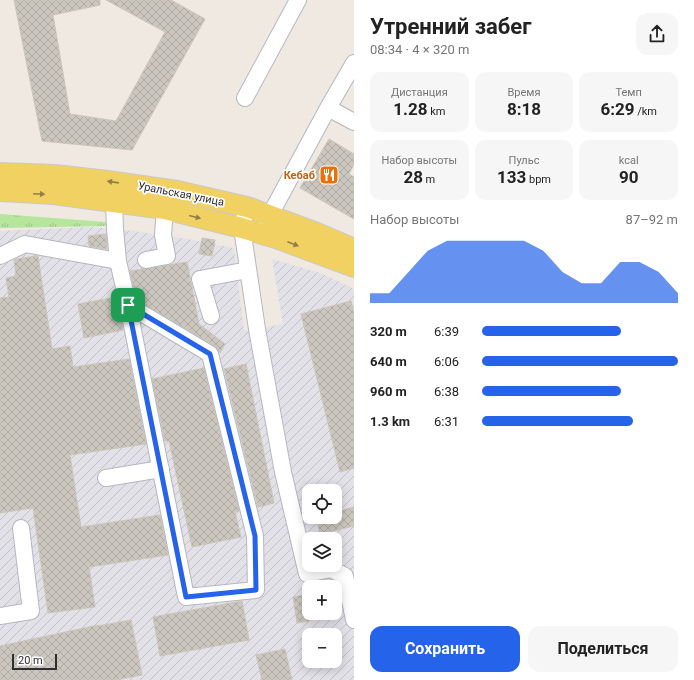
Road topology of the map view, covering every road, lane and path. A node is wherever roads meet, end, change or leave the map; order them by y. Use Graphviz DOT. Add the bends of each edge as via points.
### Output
graph roads {
  1 [pos="298,0"];
  2 [pos="354,63"];
  3 [pos="245,98"];
  4 [pos="328,108"];
  5 [pos="354,122"];
  6 [pos="0,173"];
  7 [pos="0,192"];
  8 [pos="114,202"];
  9 [pos="247,207"];
  10 [pos="165,209"];
  11 [pos="270,215"];
  12 [pos="242,228"];
  13 [pos="264,234"];
  14 [pos="354,249"];
  15 [pos="0,256"];
  16 [pos="146,260"];
  17 [pos="118,262"];
  18 [pos="354,267"];
  19 [pos="248,270"];
  20 [pos="128,305"];
  21 [pos="211,316"];
  22 [pos="161,469"];
  23 [pos="106,478"];
  24 [pos="21,528"];
  25 [pos="0,616"];
  26 [pos="354,620"];
  1 -- 3 [label="lane"];
  2 -- 4 [label="lane"];
  4 -- 5 [label="lane"];
  4 -- 11 [label="lane"];
  9 -- 6 [label="main road, Уральская улица, one-way" via="107,181 55,175"];
  7 -- 8 [label="main road, Уральская улица, one-way" via="54,194"];
  8 -- 10 [label="main road, Уральская улица"];
  8 -- 17 [label="lane"];
  9 -- 11 [label="main road, Уральская улица"];
  9 -- 12 [label="lane"];
  10 -- 12 [label="main road, Уральская улица, one-way"];
  10 -- 16 [label="lane" via="163,235 167,256"];
  11 -- 13 [label="lane"];
  11 -- 14 [label="main road, Уральская улица"];
  12 -- 13 [label="main road, Уральская улица"];
  12 -- 19 [label="lane"];
  13 -- 18 [label="main road, Уральская улица, one-way"];
  15 -- 17 [label="lane" via="25,244"];
  17 -- 20 [label="lane"];
  19 -- 21 [label="lane" via="200,279"];
  19 -- 26 [label="lane" via="256,329 283,472 307,574 331,569 345,576"];
  20 -- 22 [label="lane"];
  20 -- 22 [label="lane" via="210,354 255,536 256,590 186,597"];
  22 -- 23 [label="lane"];
  24 -- 25 [label="lane" via="31,611"];
}
